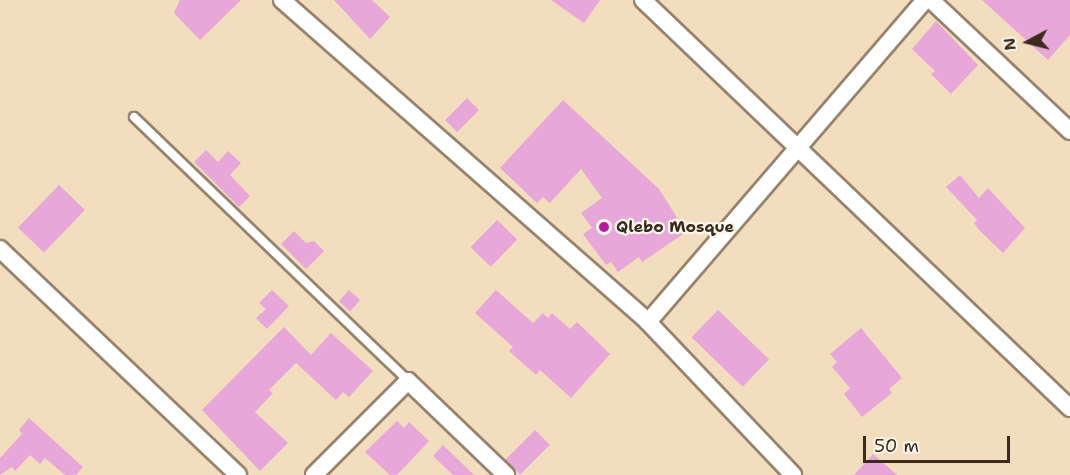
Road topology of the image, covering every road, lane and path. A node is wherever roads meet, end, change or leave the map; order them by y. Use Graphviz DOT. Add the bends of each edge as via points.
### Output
graph roads {
  1 [pos="282,0"];
  2 [pos="643,0"];
  3 [pos="925,0"];
  4 [pos="931,0"];
  5 [pos="134,117"];
  6 [pos="1070,131"];
  7 [pos="798,148"];
  8 [pos="0,249"];
  9 [pos="648,322"];
  10 [pos="408,381"];
  11 [pos="1070,408"];
  12 [pos="238,475"];
  13 [pos="314,475"];
  14 [pos="506,475"];
  15 [pos="793,475"];
  1 -- 9 [label="street"];
  2 -- 7 [label="street"];
  3 -- 7 [label="street"];
  4 -- 6 [label="street"];
  5 -- 10 [label="lane"];
  7 -- 9 [label="street"];
  7 -- 11 [label="street"];
  8 -- 12 [label="street"];
  9 -- 15 [label="street"];
  10 -- 13 [label="street"];
  10 -- 14 [label="street"];
}
